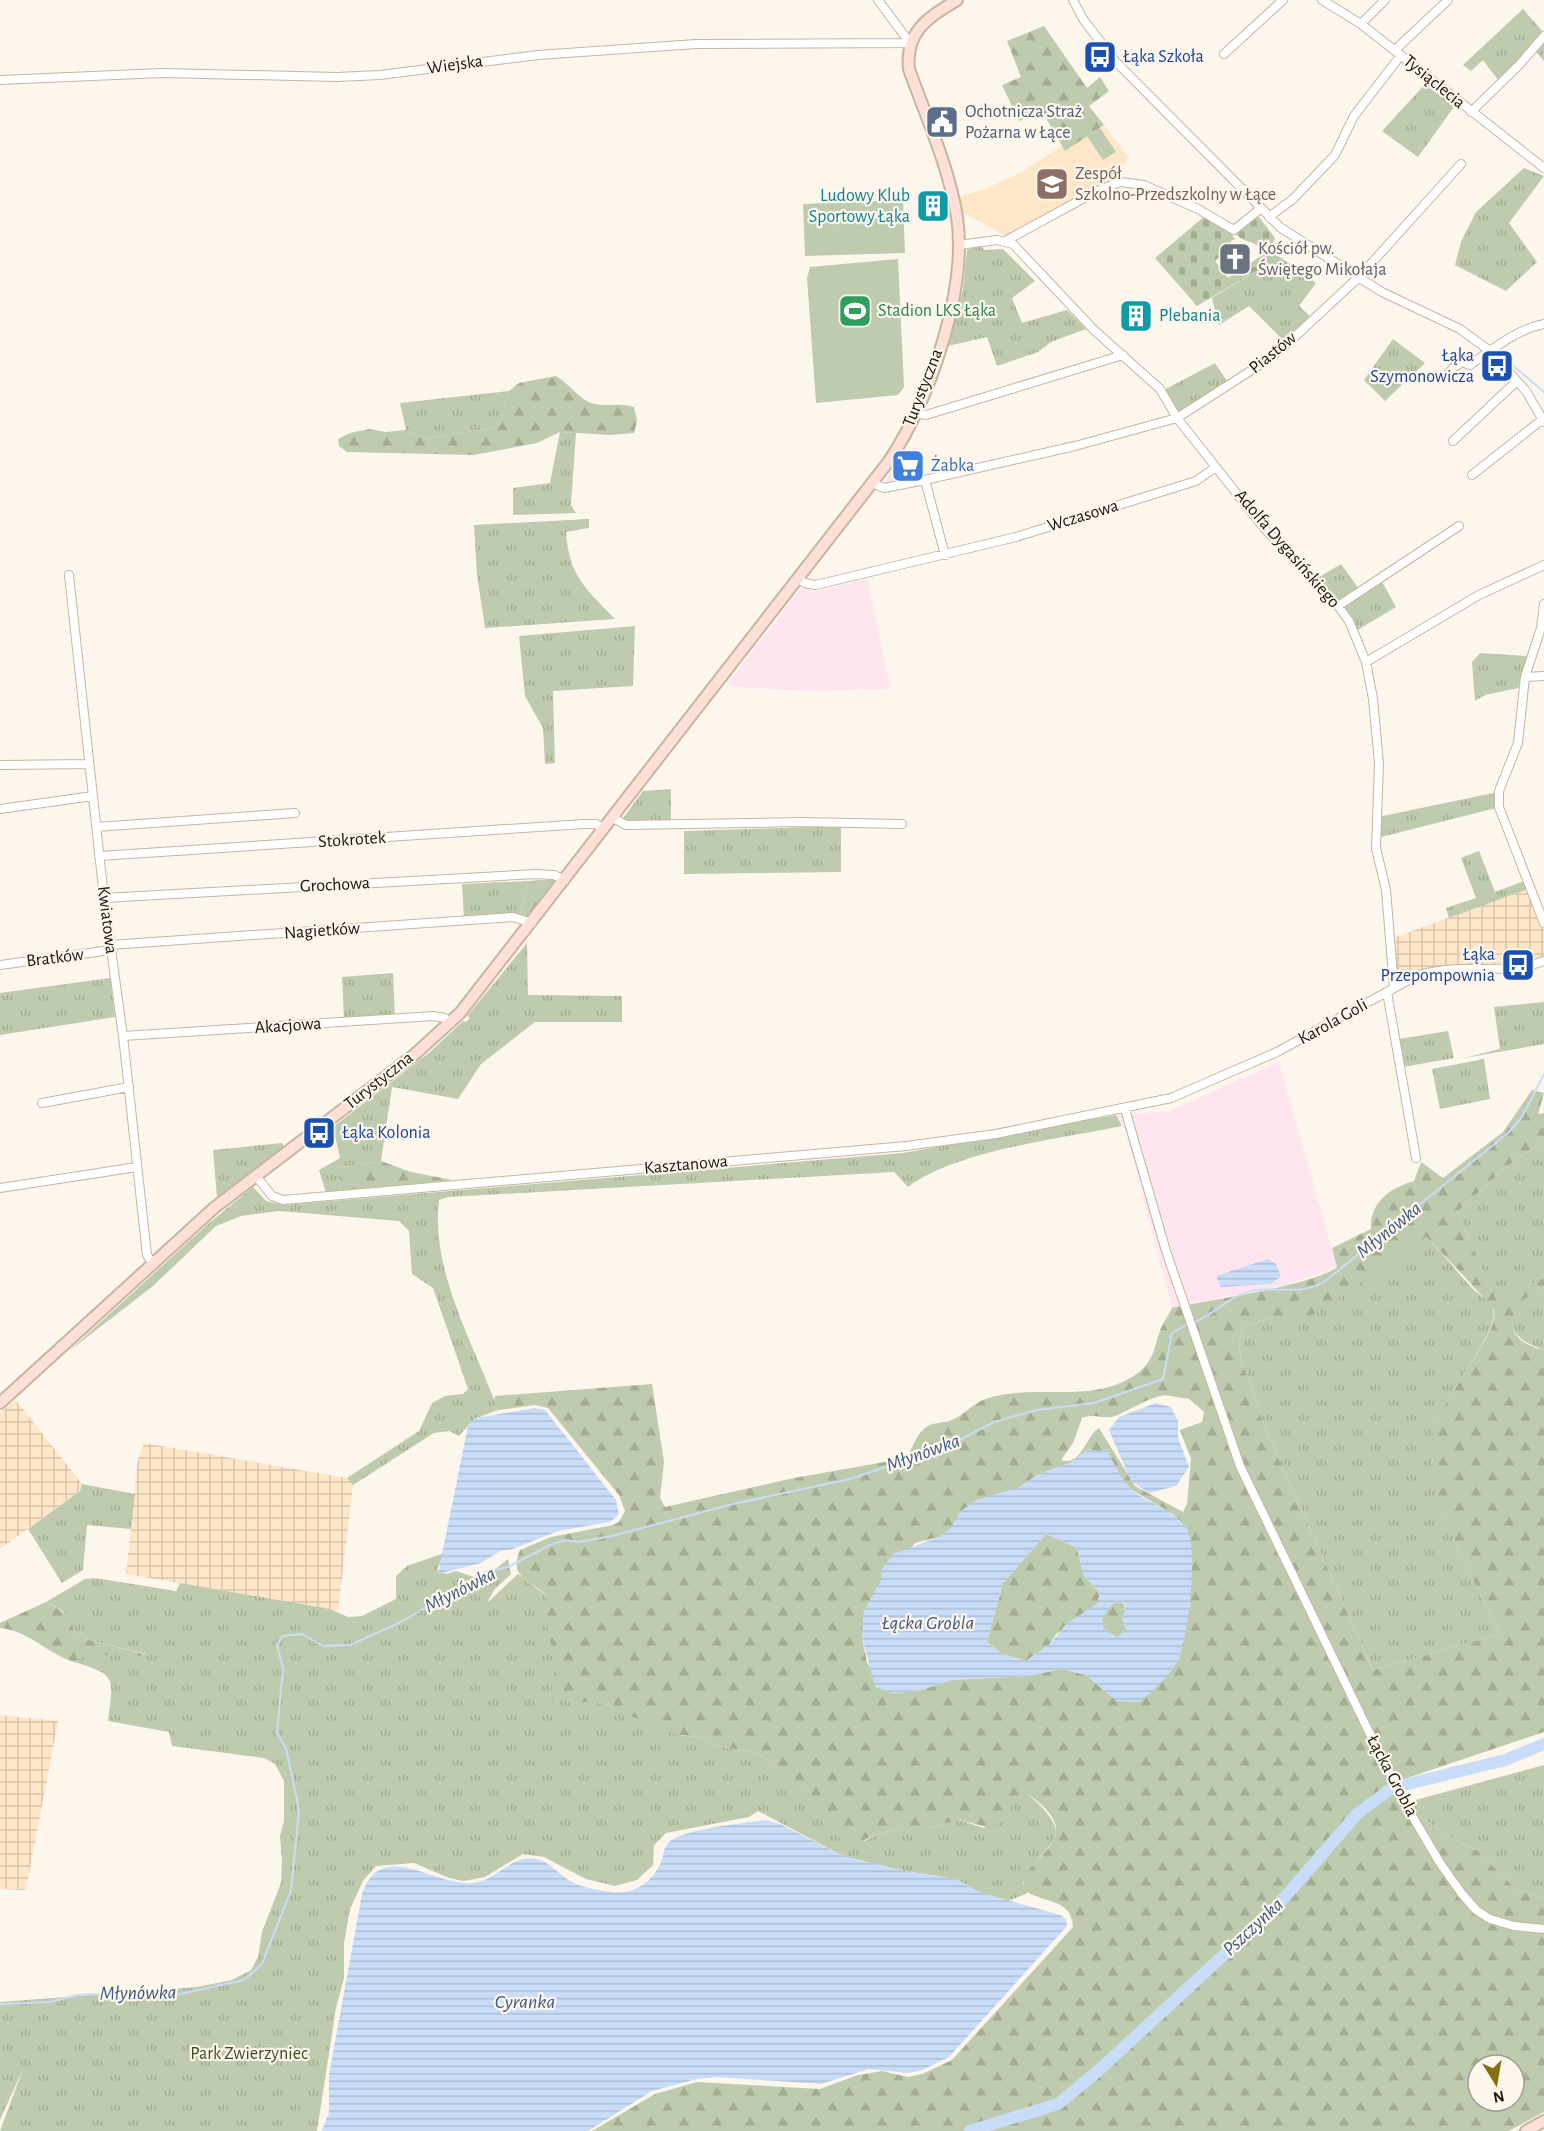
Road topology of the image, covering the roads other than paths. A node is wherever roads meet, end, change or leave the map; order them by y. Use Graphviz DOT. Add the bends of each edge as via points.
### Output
graph roads {
  1 [pos="878,0"];
  2 [pos="957,0"];
  3 [pos="1073,0"];
  4 [pos="1283,0"];
  5 [pos="1322,0"];
  6 [pos="1385,0"];
  7 [pos="1448,0"];
  8 [pos="1361,24"];
  9 [pos="1544,36"];
  10 [pos="910,43"];
  11 [pos="1398,53"];
  12 [pos="1224,54"];
  13 [pos="0,80"];
  14 [pos="1471,112"];
  15 [pos="1461,164"];
  16 [pos="1544,168"];
  17 [pos="1260,209"];
  18 [pos="1269,217"];
  19 [pos="1007,240"];
  20 [pos="959,245"];
  21 [pos="1360,276"];
  22 [pos="1544,324"];
  23 [pos="1490,351"];
  24 [pos="1123,355"];
  25 [pos="1444,379"];
  26 [pos="1517,381"];
  27 [pos="915,413"];
  28 [pos="1177,418"];
  29 [pos="1543,420"];
  30 [pos="1453,441"];
  31 [pos="1216,467"];
  32 [pos="1472,475"];
  33 [pos="925,480"];
  34 [pos="872,483"];
  35 [pos="1459,526"];
  36 [pos="945,555"];
  37 [pos="1544,564"];
  38 [pos="69,575"];
  39 [pos="798,579"];
  40 [pos="1544,604"];
  41 [pos="1338,606"];
  42 [pos="1366,662"];
  43 [pos="1544,676"];
  44 [pos="1524,677"];
  45 [pos="89,764"];
  46 [pos="0,765"];
  47 [pos="93,796"];
  48 [pos="0,809"];
  49 [pos="295,813"];
  50 [pos="613,818"];
  51 [pos="902,824"];
  52 [pos="96,827"];
  53 [pos="604,829"];
  54 [pos="99,856"];
  55 [pos="565,880"];
  56 [pos="104,898"];
  57 [pos="1544,922"];
  58 [pos="532,923"];
  59 [pos="111,948"];
  60 [pos="1544,961"];
  61 [pos="0,965"];
  62 [pos="1391,990"];
  63 [pos="451,1023"];
  64 [pos="123,1036"];
  65 [pos="129,1087"];
  66 [pos="42,1102"];
  67 [pos="1125,1109"];
  68 [pos="1416,1158"];
  69 [pos="138,1167"];
  70 [pos="256,1176"];
  71 [pos="0,1188"];
  72 [pos="152,1263"];
  73 [pos="0,1403"];
  74 [pos="1544,1929"];
  75 [pos="1544,2121"];
  76 [pos="1526,2131"];
  1 -- 10 [label="street"];
  2 -- 10 [label="main road" via="924,23"];
  3 -- 17 [label="street" via="1115,61"];
  4 -- 12 [label="street"];
  5 -- 8 [label="street, Tysiąclecia"];
  6 -- 8 [label="street"];
  7 -- 11 [label="street"];
  8 -- 11 [label="street, Tysiąclecia"];
  9 -- 14 [label="street"];
  10 -- 13 [label="street, Wiejska" via="696,44 538,55 337,77 162,73"];
  10 -- 20 [label="main road, Turystyczna" via="909,69 951,191"];
  11 -- 14 [label="street, Tysiąclecia"];
  11 -- 18 [label="street" via="1354,116 1335,155 1293,200"];
  14 -- 16 [label="street, Tysiąclecia"];
  15 -- 21 [label="street, Piastów"];
  17 -- 18 [label="street"];
  17 -- 19 [label="street" via="1234,230 1144,184 1120,182"];
  18 -- 21 [label="street"];
  19 -- 20 [label="street"];
  19 -- 24 [label="street, Adolfa Dygasińskiego"];
  20 -- 27 [label="main road, Turystyczna" via="948,318"];
  21 -- 23 [label="street" via="1382,292 1460,329"];
  21 -- 28 [label="street, Piastów" via="1269,359"];
  22 -- 23 [label="street" via="1533,326"];
  23 -- 25 [label="street" via="1470,365 1462,362"];
  23 -- 26 [label="street"];
  24 -- 27 [label="street" via="926,415"];
  24 -- 28 [label="street, Adolfa Dygasińskiego" via="1160,389"];
  26 -- 29 [label="street"];
  26 -- 30 [label="street"];
  27 -- 34 [label="main road, Turystyczna"];
  28 -- 31 [label="street, Adolfa Dygasińskiego"];
  28 -- 33 [label="street"];
  29 -- 32 [label="street"];
  31 -- 36 [label="street, Wczasowa" via="1196,481"];
  31 -- 41 [label="street, Adolfa Dygasińskiego" via="1264,528"];
  33 -- 34 [label="street" via="884,488"];
  33 -- 36 [label="street"];
  34 -- 39 [label="main road, Turystyczna"];
  35 -- 41 [label="street"];
  36 -- 39 [label="street, Wczasowa" via="816,585"];
  37 -- 42 [label="street" via="1479,594"];
  38 -- 45 [label="street, Kwiatowa"];
  39 -- 50 [label="main road, Turystyczna"];
  40 -- 44 [label="street"];
  41 -- 42 [label="street, Adolfa Dygasińskiego" via="1359,641"];
  42 -- 62 [label="street, Adolfa Dygasińskiego" via="1379,763 1376,848 1386,891"];
  43 -- 44 [label="street"];
  44 -- 57 [label="street" via="1518,743 1500,791 1499,807"];
  45 -- 46 [label="street"];
  45 -- 47 [label="street, Kwiatowa"];
  47 -- 48 [label="street"];
  47 -- 52 [label="street, Kwiatowa"];
  49 -- 52 [label="street"];
  50 -- 51 [label="street" via="626,825"];
  50 -- 53 [label="main road, Turystyczna"];
  52 -- 54 [label="street, Kwiatowa"];
  53 -- 54 [label="street, Stokrotek" via="584,824"];
  53 -- 55 [label="main road, Turystyczna"];
  54 -- 56 [label="street, Kwiatowa"];
  55 -- 56 [label="street, Grochowa" via="535,874"];
  55 -- 58 [label="main road, Turystyczna"];
  56 -- 59 [label="street, Kwiatowa"];
  58 -- 59 [label="street, Nagietków" via="513,917"];
  58 -- 63 [label="main road, Turystyczna"];
  59 -- 61 [label="street, Bratków"];
  59 -- 64 [label="street, Kwiatowa"];
  60 -- 62 [label="street, Karola Goli" via="1515,968 1434,970"];
  62 -- 67 [label="street, Karola Goli" via="1277,1052 1171,1098"];
  62 -- 68 [label="street, Adolfa Dygasińskiego"];
  63 -- 64 [label="street, Akacjowa" via="433,1016"];
  63 -- 70 [label="main road, Turystyczna"];
  64 -- 65 [label="street, Kwiatowa"];
  65 -- 66 [label="street"];
  65 -- 69 [label="street, Kwiatowa"];
  67 -- 70 [label="street, Kasztanowa" via="996,1134 906,1146 283,1200 272,1197"];
  67 -- 74 [label="street, Łącka Grobla" via="1166,1251 1240,1466 1408,1809 1440,1863 1476,1910 1514,1926"];
  69 -- 71 [label="street"];
  69 -- 72 [label="street, Kwiatowa" via="147,1253"];
  70 -- 72 [label="main road, Turystyczna"];
  72 -- 73 [label="main road, Turystyczna"];
  75 -- 76 [label="main road"];
}
